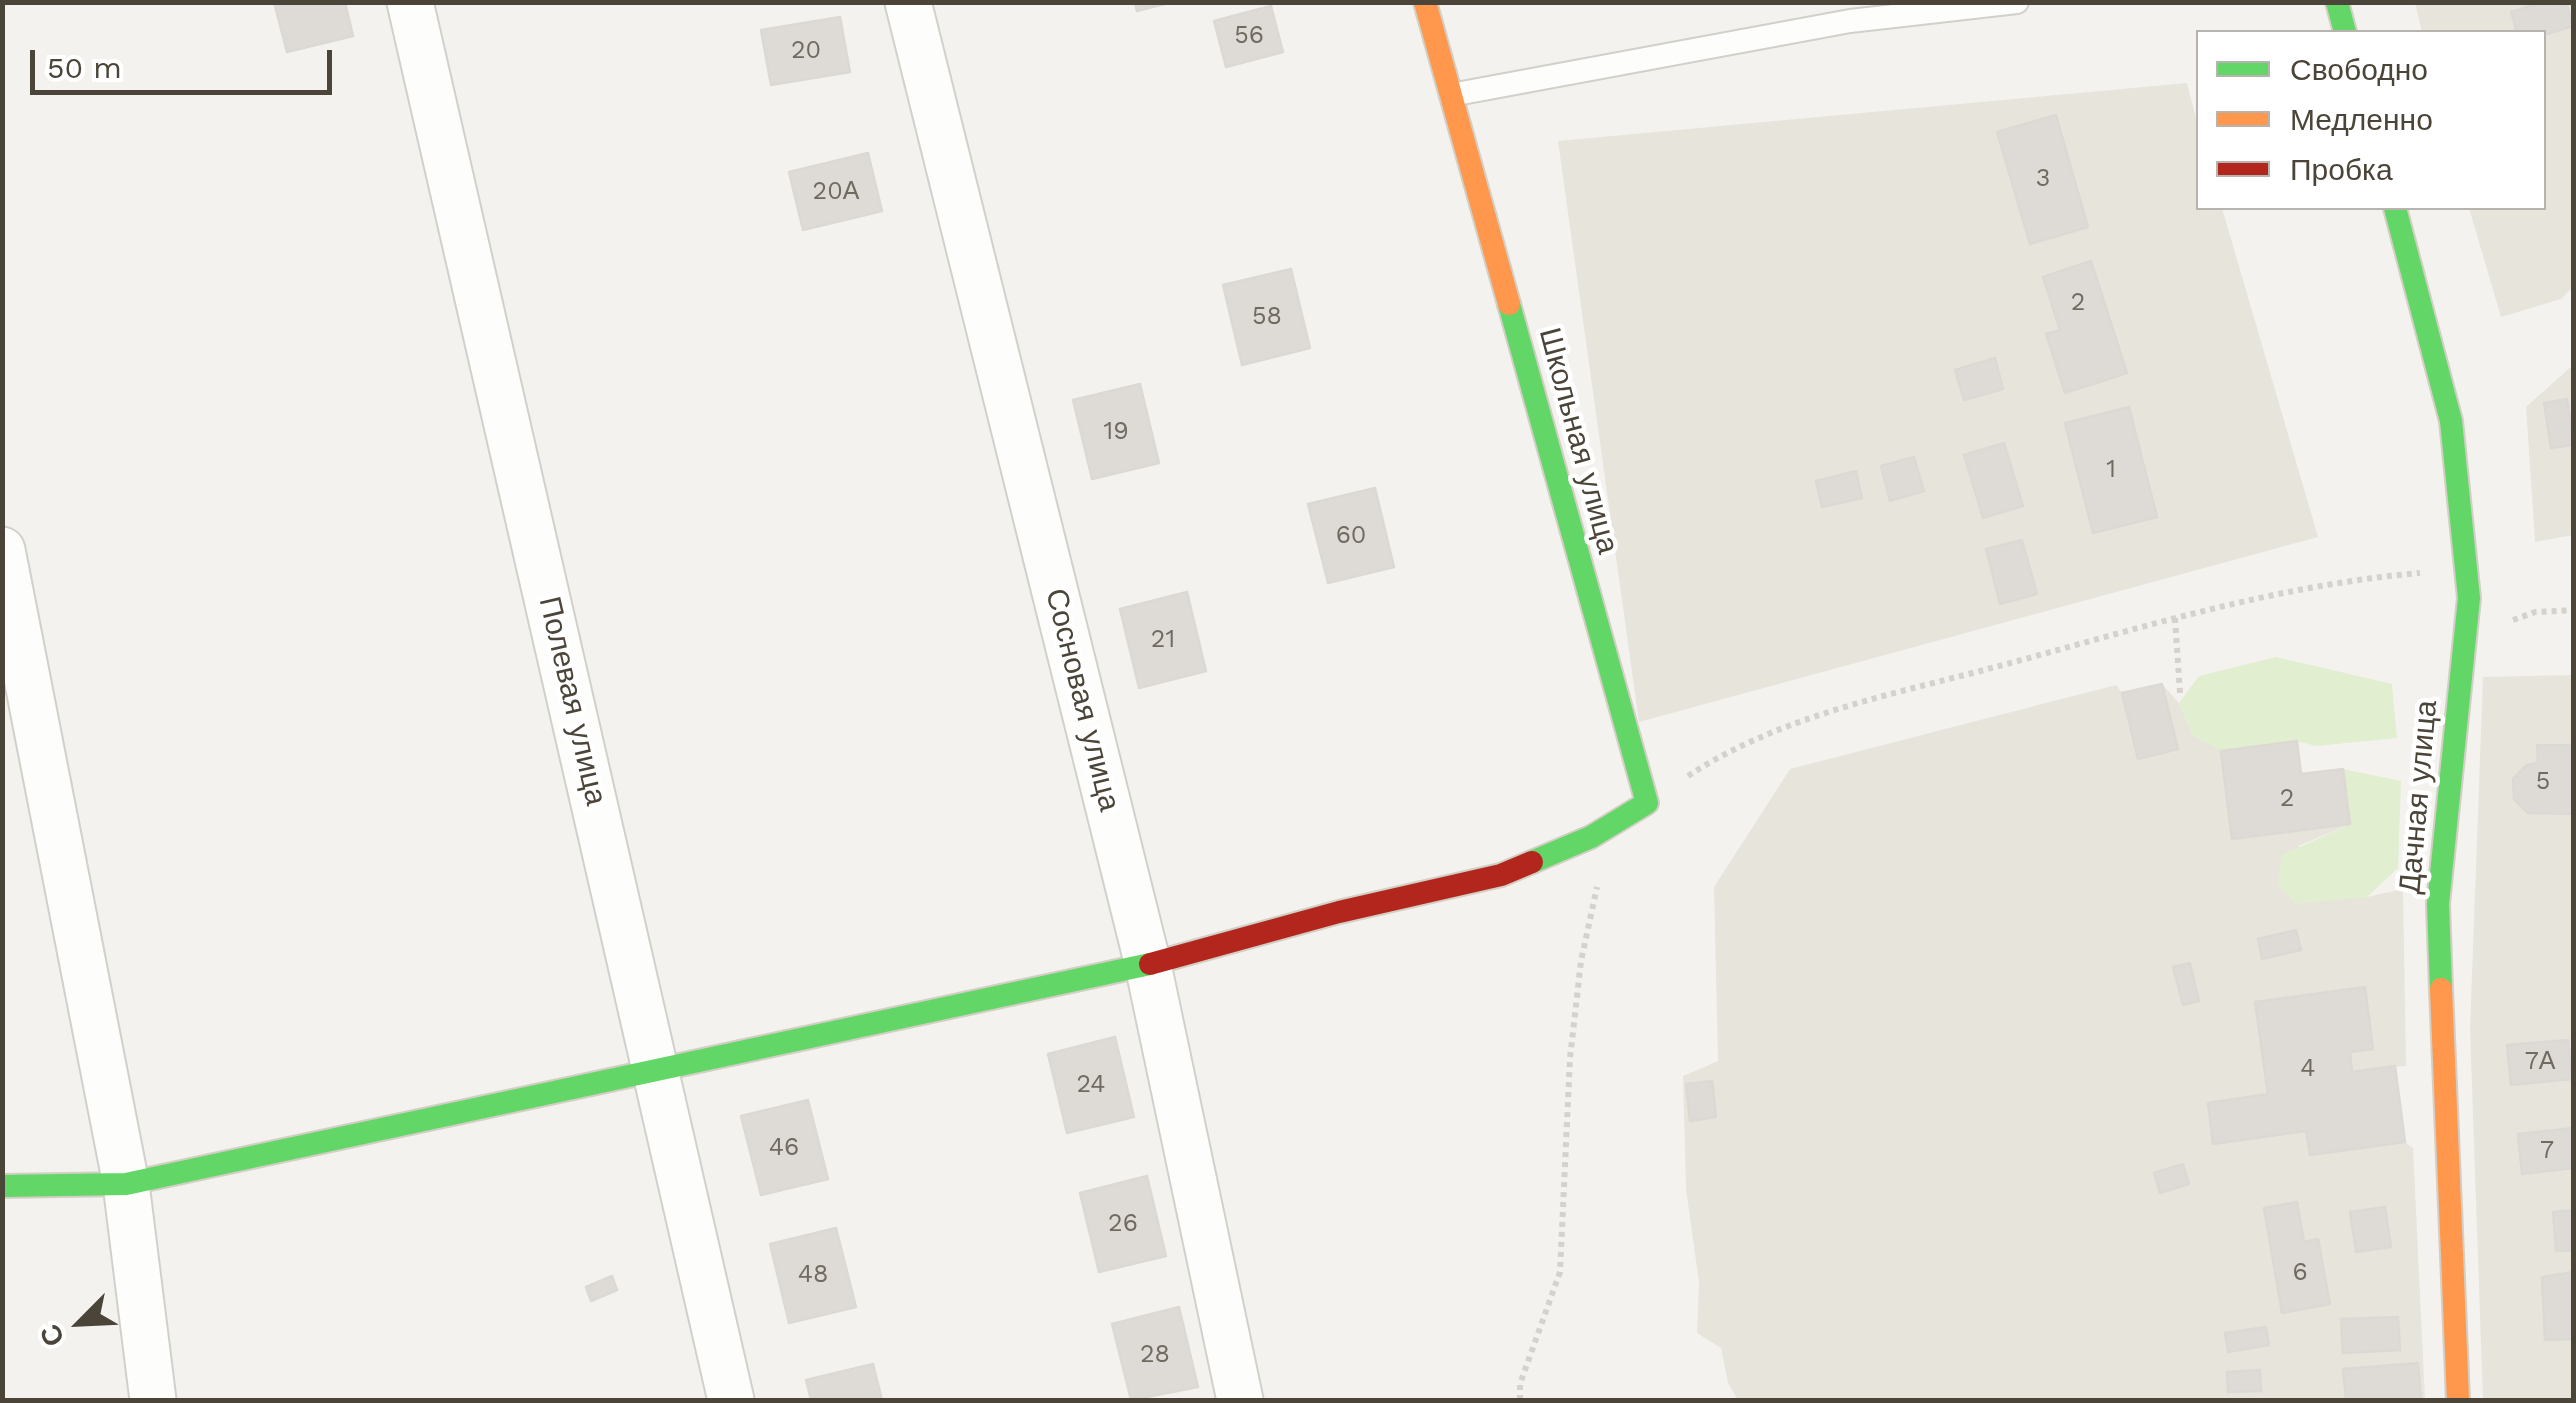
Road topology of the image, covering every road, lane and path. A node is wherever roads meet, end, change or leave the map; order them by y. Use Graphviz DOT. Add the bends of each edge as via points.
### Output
graph roads {
  1 [pos="410,2"];
  2 [pos="908,2"];
  3 [pos="1426,2"];
  4 [pos="2018,2"];
  5 [pos="2337,2"];
  6 [pos="2345,30"];
  7 [pos="1451,95"];
  8 [pos="2396,210"];
  9 [pos="2,550"];
  10 [pos="2466,570"];
  11 [pos="2176,618"];
  12 [pos="2180,693"];
  13 [pos="1647,803"];
  14 [pos="1598,884"];
  15 [pos="1148,965"];
  16 [pos="657,1070"];
  17 [pos="126,1184"];
  18 [pos="2,1186"];
  19 [pos="153,1400"];
  20 [pos="731,1400"];
  21 [pos="1240,1400"];
  22 [pos="1520,1400"];
  23 [pos="2458,1400"];
  1 -- 16 [label="street, Полевая улица"];
  2 -- 15 [label="street, Сосновая улица"];
  3 -- 7 [label="street, Школьная улица"];
  4 -- 7 [label="lane" via="1850,21"];
  5 -- 6 [label="street"];
  7 -- 13 [label="street, Школьная улица"];
  8 -- 10 [label="street, Дачная улица" via="2450,422"];
  9 -- 17 [label="street"];
  10 -- 11 [label="path" via="2341,582"];
  10 -- 23 [label="street, Дачная улица" via="2438,904"];
  11 -- 12 [label="path"];
  11 -- 13 [label="path" via="1792,726 1707,763"];
  13 -- 15 [label="street" via="1591,837 1501,875"];
  14 -- 22 [label="path" via="1570,1058 1560,1272"];
  15 -- 16 [label="street"];
  15 -- 21 [label="street, Сосновая улица"];
  16 -- 17 [label="street"];
  16 -- 20 [label="street, Полевая улица"];
  17 -- 18 [label="street"];
  17 -- 19 [label="street"];
}
